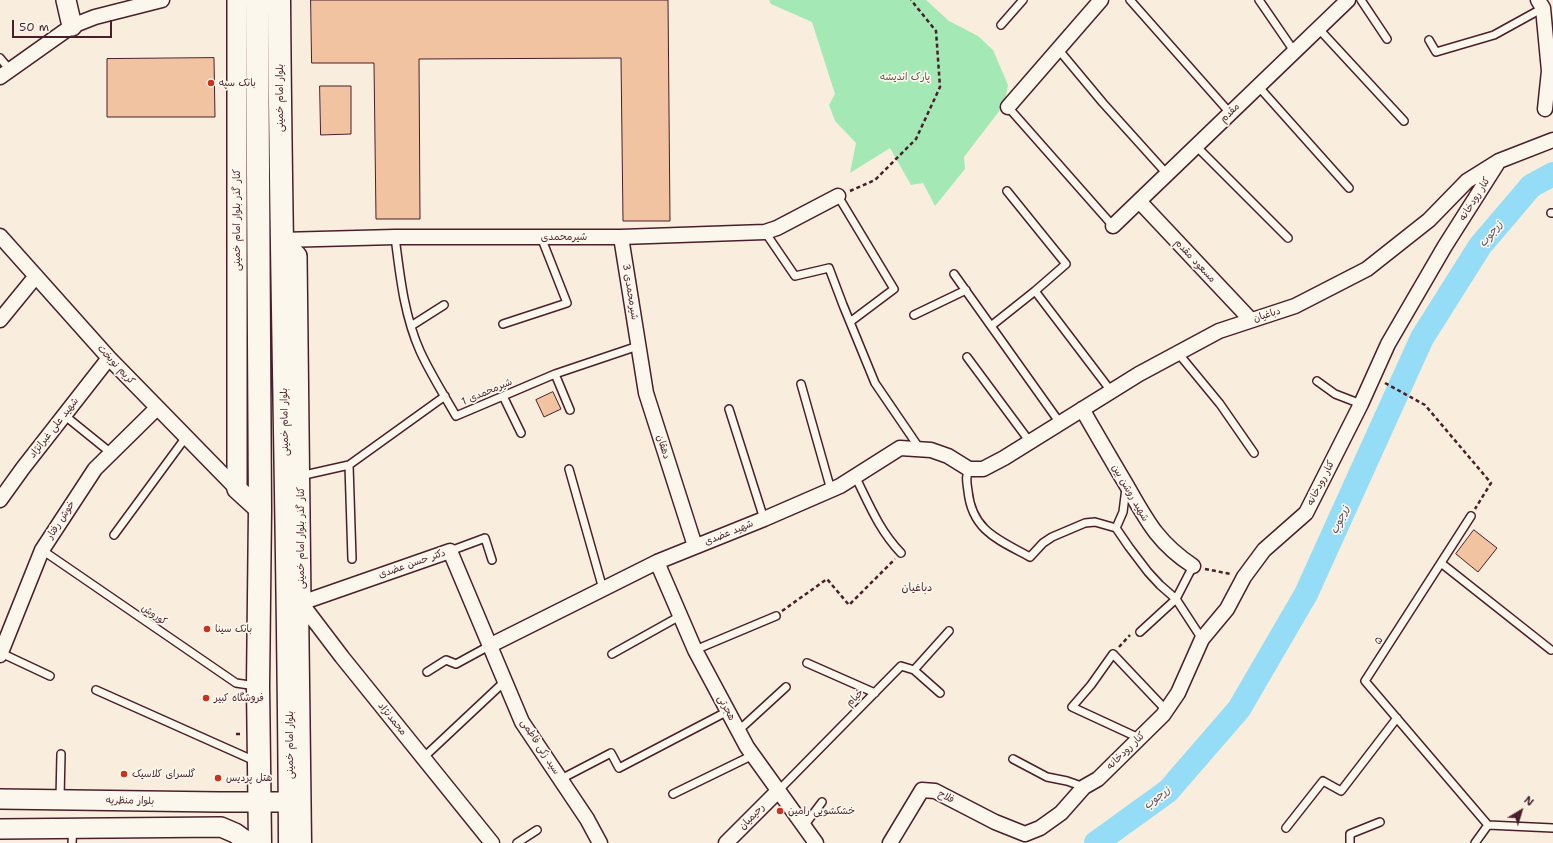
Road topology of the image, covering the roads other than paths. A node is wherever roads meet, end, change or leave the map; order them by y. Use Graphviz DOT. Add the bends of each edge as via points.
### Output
graph roads {
  1 [pos="66,0"];
  2 [pos="162,0"];
  3 [pos="238,0"];
  4 [pos="257,0"];
  5 [pos="279,0"];
  6 [pos="1022,0"];
  7 [pos="1101,0"];
  8 [pos="1130,0"];
  9 [pos="1259,0"];
  10 [pos="1348,0"];
  11 [pos="1361,0"];
  12 [pos="1541,4"];
  13 [pos="1000,25"];
  14 [pos="72,26"];
  15 [pos="1318,28"];
  16 [pos="1387,39"];
  17 [pos="1429,40"];
  18 [pos="1058,49"];
  19 [pos="1294,51"];
  20 [pos="0,58"];
  21 [pos="5,73"];
  22 [pos="1258,86"];
  23 [pos="1008,107"];
  24 [pos="1545,109"];
  25 [pos="1230,113"];
  26 [pos="1404,120"];
  27 [pos="1553,140"];
  28 [pos="1196,146"];
  29 [pos="1499,161"];
  30 [pos="1167,174"];
  31 [pos="1348,188"];
  32 [pos="1007,191"];
  33 [pos="838,196"];
  34 [pos="1139,201"];
  35 [pos="1113,226"];
  36 [pos="765,232"];
  37 [pos="0,236"];
  38 [pos="395,237"];
  39 [pos="541,237"];
  40 [pos="621,237"];
  41 [pos="1288,238"];
  42 [pos="281,240"];
  43 [pos="954,274"];
  44 [pos="36,276"];
  45 [pos="966,290"];
  46 [pos="1035,291"];
  47 [pos="444,305"];
  48 [pos="914,315"];
  49 [pos="0,320"];
  50 [pos="1251,320"];
  51 [pos="850,322"];
  52 [pos="503,324"];
  53 [pos="411,326"];
  54 [pos="991,326"];
  55 [pos="638,346"];
  56 [pos="1178,353"];
  57 [pos="967,357"];
  58 [pos="108,358"];
  59 [pos="555,374"];
  60 [pos="1317,381"];
  61 [pos="801,384"];
  62 [pos="1111,391"];
  63 [pos="445,396"];
  64 [pos="503,396"];
  65 [pos="1361,404"];
  66 [pos="157,408"];
  67 [pos="729,409"];
  68 [pos="1082,409"];
  69 [pos="570,410"];
  70 [pos="64,415"];
  71 [pos="1060,423"];
  72 [pos="520,433"];
  73 [pos="186,437"];
  74 [pos="1030,442"];
  75 [pos="920,449"];
  76 [pos="111,453"];
  77 [pos="1254,453"];
  78 [pos="349,465"];
  79 [pos="569,469"];
  80 [pos="969,469"];
  81 [pos="300,476"];
  82 [pos="855,476"];
  83 [pos="1127,486"];
  84 [pos="237,489"];
  85 [pos="831,490"];
  86 [pos="0,500"];
  87 [pos="260,510"];
  88 [pos="1471,516"];
  89 [pos="764,519"];
  90 [pos="1116,528"];
  91 [pos="114,535"];
  92 [pos="695,546"];
  93 [pos="42,550"];
  94 [pos="450,551"];
  95 [pos="901,553"];
  96 [pos="352,559"];
  97 [pos="492,560"];
  98 [pos="657,562"];
  99 [pos="1441,563"];
  100 [pos="1193,566"];
  101 [pos="603,589"];
  102 [pos="1176,599"];
  103 [pos="295,603"];
  104 [pos="680,616"];
  105 [pos="776,616"];
  106 [pos="949,631"];
  107 [pos="1140,632"];
  108 [pos="1202,640"];
  109 [pos="489,646"];
  110 [pos="695,650"];
  111 [pos="1551,650"];
  112 [pos="1,654"];
  113 [pos="612,654"];
  114 [pos="807,663"];
  115 [pos="914,670"];
  116 [pos="427,672"];
  117 [pos="50,676"];
  118 [pos="504,682"];
  119 [pos="258,686"];
  120 [pos="786,687"];
  121 [pos="96,690"];
  122 [pos="875,693"];
  123 [pos="940,693"];
  124 [pos="1166,710"];
  125 [pos="728,711"];
  126 [pos="1397,718"];
  127 [pos="738,731"];
  128 [pos="1139,738"];
  129 [pos="61,754"];
  130 [pos="752,755"];
  131 [pos="424,758"];
  132 [pos="1013,759"];
  133 [pos="259,763"];
  134 [pos="561,779"];
  135 [pos="1084,787"];
  136 [pos="778,791"];
  137 [pos="673,794"];
  138 [pos="0,799"];
  139 [pos="60,800"];
  140 [pos="219,802"];
  141 [pos="260,802"];
  142 [pos="290,802"];
  143 [pos="822,802"];
  144 [pos="1380,822"];
  145 [pos="1488,824"];
  146 [pos="804,826"];
  147 [pos="221,827"];
  148 [pos="1286,828"];
  149 [pos="1553,828"];
  150 [pos="0,829"];
  151 [pos="537,830"];
  152 [pos="1025,834"];
  153 [pos="72,836"];
  154 [pos="249,843"];
  155 [pos="260,843"];
  156 [pos="290,843"];
  157 [pos="304,843"];
  158 [pos="492,843"];
  159 [pos="517,843"];
  160 [pos="600,843"];
  161 [pos="726,843"];
  162 [pos="816,843"];
  163 [pos="890,843"];
  164 [pos="1350,843"];
  165 [pos="1475,843"];
  1 -- 14 [label="street"];
  2 -- 14 [label="street"];
  3 -- 84 [label="street, کنار گذر بلوار امام خمینی"];
  4 -- 87 [label="main road"];
  5 -- 42 [label="main road, بلوار امام خمینی"];
  6 -- 13 [label="lane"];
  7 -- 18 [label="street"];
  8 -- 25 [label="lane"];
  9 -- 19 [label="lane"];
  10 -- 15 [label="street, مقدم"];
  11 -- 16 [label="lane"];
  12 -- 17 [label="lane" via="1494,35 1436,52"];
  12 -- 24 [label="street" via="1549,71"];
  14 -- 21 [label="street"];
  15 -- 19 [label="street, مقدم"];
  15 -- 26 [label="lane"];
  18 -- 23 [label="street"];
  18 -- 30 [label="lane"];
  19 -- 22 [label="street, مقدم"];
  20 -- 21 [label="lane"];
  22 -- 25 [label="street, مقدم"];
  22 -- 31 [label="lane"];
  23 -- 35 [label="lane"];
  25 -- 28 [label="street, مقدم"];
  27 -- 29 [label="street, دباغیان"];
  28 -- 30 [label="street, مقدم"];
  28 -- 41 [label="lane"];
  29 -- 50 [label="street, دباغیان" via="1467,181 1429,220 1367,269 1295,306"];
  29 -- 65 [label="street, کنار رودخانه" via="1388,344"];
  30 -- 34 [label="street, مقدم"];
  32 -- 46 [label="lane" via="1066,264"];
  33 -- 36 [label="street, شیرمحمدی"];
  33 -- 51 [label="lane" via="894,289"];
  34 -- 35 [label="street, مقدم"];
  34 -- 50 [label="street, مسعود مقدم"];
  36 -- 40 [label="street, شیرمحمدی"];
  36 -- 51 [label="lane" via="795,276 829,268"];
  37 -- 44 [label="street, کریم نوبخت"];
  38 -- 39 [label="street, شیرمحمدی"];
  38 -- 42 [label="street, شیرمحمدی"];
  38 -- 53 [label="lane, شیرمحمدی 1" via="404,304"];
  39 -- 40 [label="street, شیرمحمدی"];
  39 -- 52 [label="lane" via="567,303"];
  40 -- 55 [label="street, شیرمحمدی 3"];
  42 -- 81 [label="street, کنار گذر بلوار امام خمینی" via="297,256"];
  42 -- 103 [label="main road, بلوار امام خمینی"];
  43 -- 45 [label="lane"];
  44 -- 49 [label="street"];
  44 -- 58 [label="street, کریم نوبخت"];
  45 -- 48 [label="lane"];
  45 -- 54 [label="lane"];
  46 -- 54 [label="lane"];
  46 -- 62 [label="lane"];
  47 -- 53 [label="lane"];
  50 -- 56 [label="street, دباغیان" via="1219,331"];
  51 -- 75 [label="lane" via="875,383"];
  53 -- 63 [label="lane, شیرمحمدی 1" via="420,352"];
  54 -- 71 [label="lane"];
  55 -- 59 [label="lane, شیرمحمدی 1"];
  55 -- 92 [label="street, دهقان" via="646,392"];
  56 -- 62 [label="street, دباغیان"];
  56 -- 77 [label="lane" via="1220,404"];
  57 -- 74 [label="lane"];
  58 -- 66 [label="street, کریم نوبخت"];
  58 -- 70 [label="street, شهید علی غبرانژاد"];
  59 -- 64 [label="lane, شیرمحمدی 1"];
  59 -- 69 [label="lane"];
  60 -- 65 [label="lane" via="1335,394"];
  61 -- 85 [label="lane"];
  62 -- 68 [label="street, دباغیان"];
  63 -- 64 [label="lane, شیرمحمدی 1" via="456,416"];
  63 -- 78 [label="lane"];
  64 -- 72 [label="lane"];
  65 -- 108 [label="street, کنار رودخانه" via="1306,513 1264,550 1244,577 1227,609"];
  66 -- 73 [label="street, کریم نوبخت"];
  66 -- 76 [label="street, خوش رفتار"];
  67 -- 89 [label="lane"];
  68 -- 71 [label="street, دباغیان"];
  68 -- 83 [label="street, شهید روشن بین"];
  70 -- 76 [label="lane"];
  70 -- 86 [label="street, شهید علی غبرانژاد"];
  71 -- 74 [label="street, دباغیان"];
  73 -- 84 [label="street, کریم نوبخت"];
  73 -- 91 [label="lane"];
  74 -- 80 [label="street, دباغیان" via="983,469"];
  75 -- 80 [label="street, شهید عضدی" via="948,456"];
  75 -- 82 [label="street, شهید عضدی" via="900,448"];
  76 -- 93 [label="street, خوش رفتار" via="95,469"];
  78 -- 81 [label="lane"];
  78 -- 96 [label="lane"];
  79 -- 101 [label="lane"];
  80 -- 90 [label="lane" via="966,474 969,501 977,522 996,539 1030,557 1052,537 1085,523 1095,522"];
  81 -- 103 [label="street, کنار گذر بلوار امام خمینی"];
  82 -- 85 [label="street, شهید عضدی"];
  82 -- 95 [label="lane" via="877,523"];
  83 -- 90 [label="lane" via="1123,512"];
  83 -- 100 [label="street, شهید روشن بین" via="1154,533 1181,559"];
  84 -- 87 [label="street"];
  85 -- 89 [label="street, شهید عضدی"];
  87 -- 119 [label="main road"];
  88 -- 99 [label="lane, ۵"];
  89 -- 92 [label="street, شهید عضدی"];
  90 -- 102 [label="lane" via="1148,572"];
  92 -- 98 [label="street, شهید عضدی"];
  93 -- 112 [label="street, خوش رفتار"];
  93 -- 119 [label="lane, کوروش" via="236,683"];
  94 -- 97 [label="lane" via="485,538"];
  94 -- 103 [label="street, دکتر حسن عضدی"];
  94 -- 109 [label="street, دکتر حسن عضدی"];
  98 -- 101 [label="street, شهید عضدی"];
  98 -- 104 [label="street, هجرتی"];
  99 -- 111 [label="lane"];
  99 -- 126 [label="lane, ۵" via="1365,681"];
  100 -- 102 [label="lane"];
  101 -- 109 [label="street, شهید عضدی"];
  102 -- 107 [label="lane"];
  102 -- 108 [label="lane"];
  103 -- 131 [label="street, محمدنژاد"];
  103 -- 142 [label="main road, بلوار امام خمینی"];
  103 -- 157 [label="street, کنار گذر بلوار امام خمینی"];
  104 -- 110 [label="street, هجرتی"];
  104 -- 113 [label="lane"];
  105 -- 110 [label="lane"];
  106 -- 115 [label="lane"];
  108 -- 124 [label="street, کنار رودخانه" via="1178,693"];
  109 -- 116 [label="lane" via="456,664 446,660"];
  109 -- 118 [label="street, سید زکی فاطمی"];
  110 -- 125 [label="street, هجرتی"];
  112 -- 117 [label="lane"];
  114 -- 122 [label="lane"];
  115 -- 122 [label="lane, خیام" via="901,666"];
  115 -- 123 [label="lane"];
  118 -- 131 [label="lane"];
  118 -- 134 [label="street, سید زکی فاطمی" via="522,722"];
  119 -- 133 [label="main road"];
  120 -- 127 [label="lane"];
  121 -- 133 [label="lane"];
  122 -- 136 [label="lane, خیام"];
  124 -- 128 [label="street, کنار رودخانه"];
  124 -- 128 [label="lane" via="1113,654 1072,707"];
  125 -- 127 [label="street, هجرتی"];
  125 -- 134 [label="lane" via="619,768 611,753"];
  126 -- 145 [label="lane, ۵"];
  126 -- 148 [label="lane" via="1341,791 1323,782"];
  127 -- 130 [label="street, هجرتی"];
  128 -- 135 [label="street, کنار رودخانه" via="1098,779"];
  129 -- 139 [label="lane"];
  130 -- 136 [label="street, هجرتی"];
  130 -- 137 [label="lane"];
  131 -- 158 [label="street, محمدنژاد"];
  132 -- 135 [label="lane" via="1047,777"];
  133 -- 141 [label="main road"];
  134 -- 160 [label="street, سید زکی فاطمی"];
  135 -- 152 [label="street, کنار رودخانه" via="1061,813 1040,828"];
  136 -- 146 [label="street, هجرتی"];
  136 -- 161 [label="street, رحیمیان"];
  138 -- 139 [label="street, بلوار منظریه"];
  139 -- 140 [label="street, بلوار منظریه"];
  140 -- 141 [label="street, بلوار منظریه"];
  140 -- 147 [label="street" via="227,813 226,821"];
  141 -- 142 [label="street, بلوار منظریه"];
  141 -- 155 [label="main road"];
  142 -- 156 [label="main road, بلوار امام خمینی"];
  143 -- 146 [label="lane"];
  144 -- 164 [label="lane" via="1350,834"];
  145 -- 149 [label="lane"];
  145 -- 165 [label="lane"];
  146 -- 162 [label="street, هجرتی"];
  147 -- 153 [label="street"];
  147 -- 154 [label="street" via="235,832"];
  150 -- 153 [label="street"];
  151 -- 159 [label="lane"];
  152 -- 163 [label="street, فلاح" via="995,822 935,791 922,790"];
}
